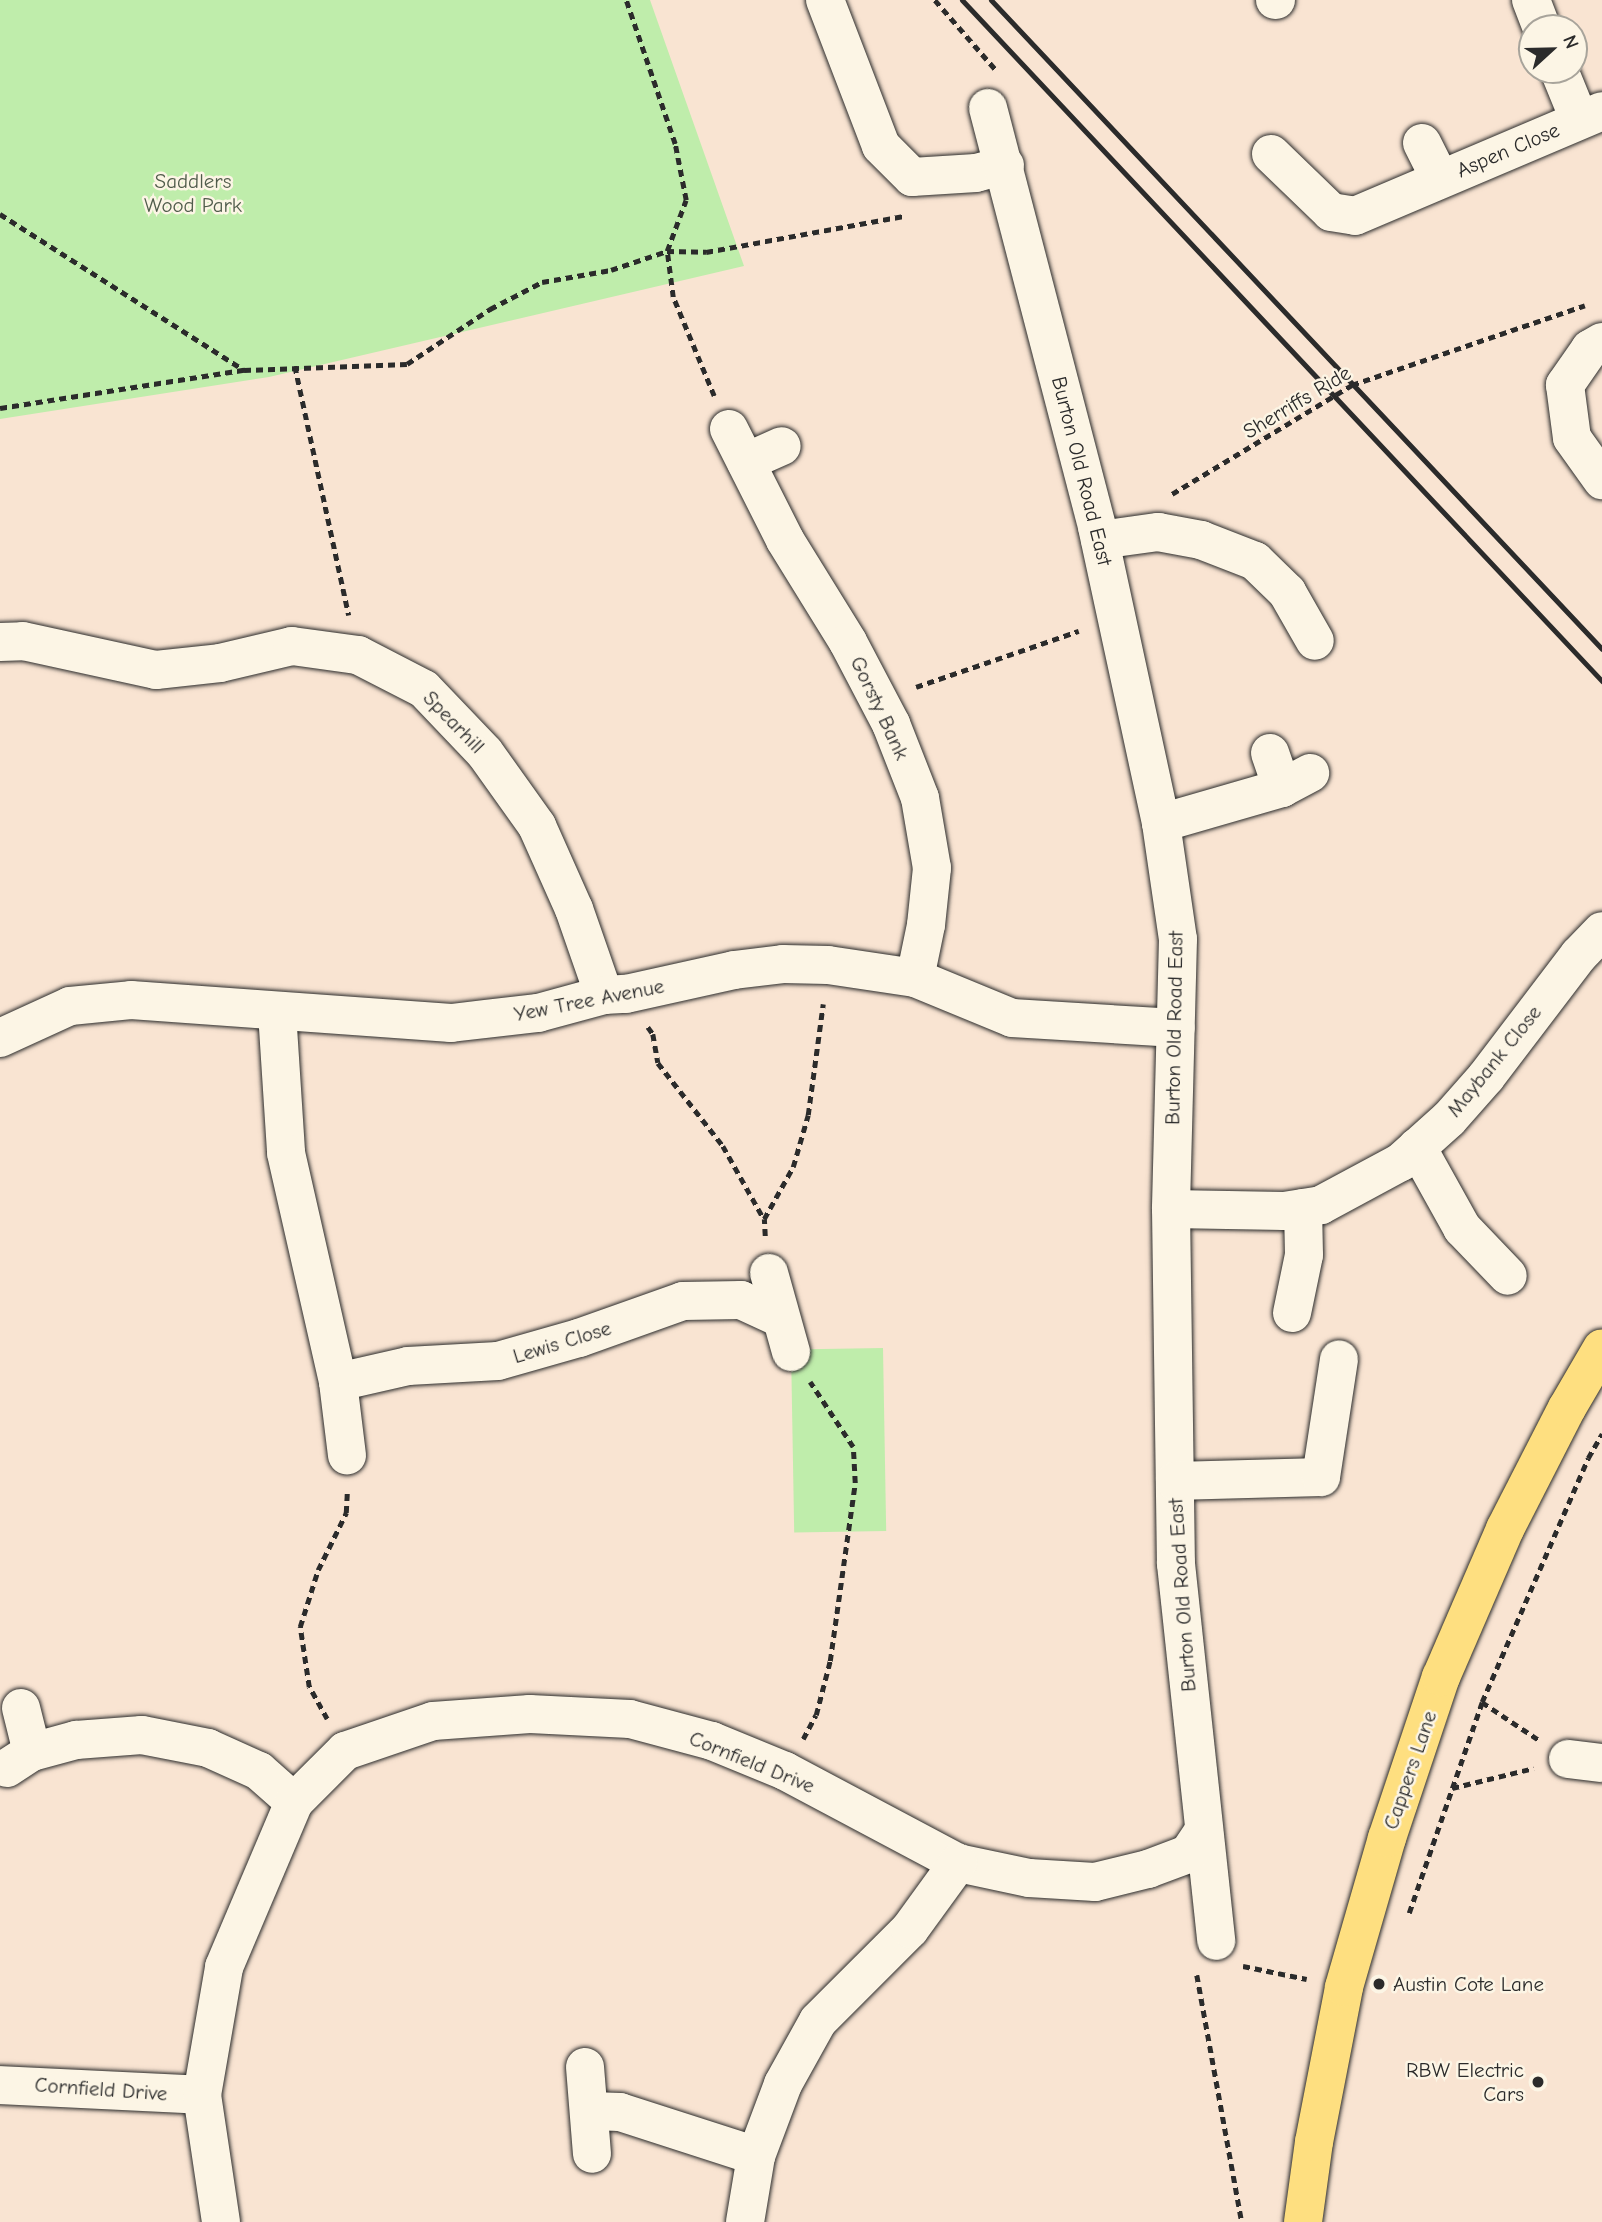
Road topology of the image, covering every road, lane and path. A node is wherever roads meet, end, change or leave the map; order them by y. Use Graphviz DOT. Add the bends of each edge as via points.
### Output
graph roads {
  1 [pos="626,0"];
  2 [pos="825,0"];
  3 [pos="935,0"];
  4 [pos="1569,84"];
  5 [pos="988,108"];
  6 [pos="1591,115"];
  7 [pos="1422,143"];
  8 [pos="1271,154"];
  9 [pos="1005,165"];
  10 [pos="942,177"];
  11 [pos="1427,185"];
  12 [pos="0,214"];
  13 [pos="667,251"];
  14 [pos="1589,303"];
  15 [pos="1602,342"];
  16 [pos="295,366"];
  17 [pos="244,370"];
  18 [pos="0,408"];
  19 [pos="729,429"];
  20 [pos="782,446"];
  21 [pos="746,462"];
  22 [pos="1602,480"];
  23 [pos="1160,501"];
  24 [pos="1100,540"];
  25 [pos="1117,618"];
  26 [pos="1315,641"];
  27 [pos="0,642"];
  28 [pos="358,654"];
  29 [pos="878,700"];
  30 [pos="1270,753"];
  31 [pos="1161,823"];
  32 [pos="1602,931"];
  33 [pos="828,965"];
  34 [pos="915,978"];
  35 [pos="615,994"];
  36 [pos="277,1012"];
  37 [pos="1176,1028"];
  38 [pos="0,1038"];
  39 [pos="1417,1147"];
  40 [pos="1303,1208"];
  41 [pos="1171,1209"];
  42 [pos="764,1219"];
  43 [pos="769,1273"];
  44 [pos="1508,1276"];
  45 [pos="1292,1313"];
  46 [pos="785,1335"];
  47 [pos="1602,1348"];
  48 [pos="1339,1359"];
  49 [pos="338,1382"];
  50 [pos="1602,1434"];
  51 [pos="348,1455"];
  52 [pos="1175,1481"];
  53 [pos="1482,1702"];
  54 [pos="21,1709"];
  55 [pos="345,1751"];
  56 [pos="1585,1761"];
  57 [pos="785,1771"];
  58 [pos="1452,1788"];
  59 [pos="294,1802"];
  60 [pos="1202,1832"];
  61 [pos="958,1863"];
  62 [pos="1404,1926"];
  63 [pos="1216,1941"];
  64 [pos="1345,1987"];
  65 [pos="585,2067"];
  66 [pos="0,2085"];
  67 [pos="202,2095"];
  68 [pos="591,2112"];
  69 [pos="592,2154"];
  70 [pos="756,2156"];
  71 [pos="221,2222"];
  72 [pos="745,2222"];
  73 [pos="1242,2222"];
  74 [pos="1303,2222"];
  1 -- 13 [label="path" via="676,144 687,200"];
  2 -- 10 [label="street" via="881,146 912,177"];
  3 -- 5 [label="path" via="1006,86"];
  4 -- 6 [label="street"];
  5 -- 9 [label="street, Burton Old Road East"];
  6 -- 11 [label="street, Aspen Close"];
  7 -- 11 [label="street"];
  8 -- 11 [label="street, Aspen Close" via="1331,212 1355,216"];
  9 -- 10 [label="street"];
  9 -- 24 [label="street, Burton Old Road East"];
  10 -- 13 [label="path" via="916,214 706,252"];
  12 -- 17 [label="path"];
  13 -- 16 [label="path" via="611,270 542,282 490,309 407,364"];
  13 -- 19 [label="path" via="673,297"];
  14 -- 23 [label="path, Sherriffs Ride" via="1352,384"];
  15 -- 22 [label="street" via="1590,349 1564,385 1572,438"];
  16 -- 17 [label="path"];
  16 -- 28 [label="path"];
  17 -- 18 [label="path"];
  19 -- 21 [label="street, Gorsty Bank"];
  20 -- 21 [label="street"];
  21 -- 29 [label="street, Gorsty Bank" via="785,540"];
  24 -- 25 [label="street, Burton Old Road East"];
  24 -- 26 [label="street" via="1158,532 1202,540 1255,561 1287,592"];
  25 -- 29 [label="path"];
  25 -- 31 [label="street, Burton Old Road East"];
  27 -- 28 [label="street, Spearhill" via="23,641 156,670 220,663 292,646"];
  28 -- 35 [label="street, Spearhill" via="424,689 485,752 537,826"];
  29 -- 34 [label="street, Gorsty Bank" via="920,798 932,868"];
  30 -- 31 [label="street" via="1296,780"];
  31 -- 37 [label="street, Burton Old Road East" via="1178,939"];
  32 -- 39 [label="street, Maybank Close" via="1486,1077"];
  33 -- 34 [label="street, Yew Tree Avenue"];
  33 -- 35 [label="street, Yew Tree Avenue" via="734,970"];
  33 -- 42 [label="path" via="808,1115 793,1167"];
  34 -- 37 [label="street, Yew Tree Avenue" via="1012,1018"];
  35 -- 36 [label="street, Yew Tree Avenue" via="538,1013 451,1023"];
  35 -- 42 [label="path" via="653,1034 658,1063 723,1146"];
  36 -- 38 [label="street, Yew Tree Avenue" via="131,1000 69,1006"];
  36 -- 49 [label="street" via="286,1153"];
  37 -- 41 [label="street, Burton Old Road East"];
  39 -- 40 [label="street, Maybank Close" via="1401,1162 1357,1187 1321,1205"];
  39 -- 44 [label="street" via="1462,1228"];
  40 -- 41 [label="street, Maybank Close"];
  40 -- 45 [label="street" via="1304,1255"];
  41 -- 52 [label="street, Burton Old Road East"];
  42 -- 43 [label="path"];
  43 -- 46 [label="street"];
  46 -- 49 [label="street, Lewis Close" via="741,1300 683,1301 498,1361 408,1366"];
  46 -- 57 [label="path" via="853,1447 855,1483 830,1661 816,1715"];
  47 -- 64 [label="highway, Cappers Lane" via="1505,1529 1441,1677 1387,1838"];
  48 -- 52 [label="street" via="1321,1476"];
  49 -- 51 [label="street"];
  50 -- 53 [label="path"];
  51 -- 55 [label="path" via="346,1513 318,1570 300,1627 309,1687"];
  52 -- 60 [label="street, Burton Old Road East" via="1176,1564"];
  53 -- 56 [label="path"];
  53 -- 58 [label="path"];
  54 -- 59 [label="street" via="20,1760 76,1740 142,1735 208,1748 259,1771"];
  55 -- 57 [label="street, Cornfield Drive" via="433,1721 530,1714 630,1719 712,1741"];
  55 -- 59 [label="street, Cornfield Drive"];
  56 -- 58 [label="path"];
  57 -- 61 [label="street, Cornfield Drive"];
  58 -- 62 [label="path"];
  59 -- 67 [label="street, Cornfield Drive" via="224,1967"];
  60 -- 61 [label="street, Cornfield Drive" via="1188,1854 1095,1882 1029,1878"];
  60 -- 63 [label="street, Burton Old Road East"];
  61 -- 70 [label="street" via="910,1929 818,2021 783,2084"];
  63 -- 64 [label="path" via="1231,1963"];
  63 -- 73 [label="path" via="1197,1975"];
  64 -- 74 [label="highway, Cappers Lane"];
  65 -- 68 [label="street"];
  66 -- 67 [label="street, Cornfield Drive"];
  67 -- 71 [label="street, Cornfield Drive"];
  68 -- 69 [label="street"];
  68 -- 70 [label="street" via="620,2112"];
  70 -- 72 [label="street"];
}
